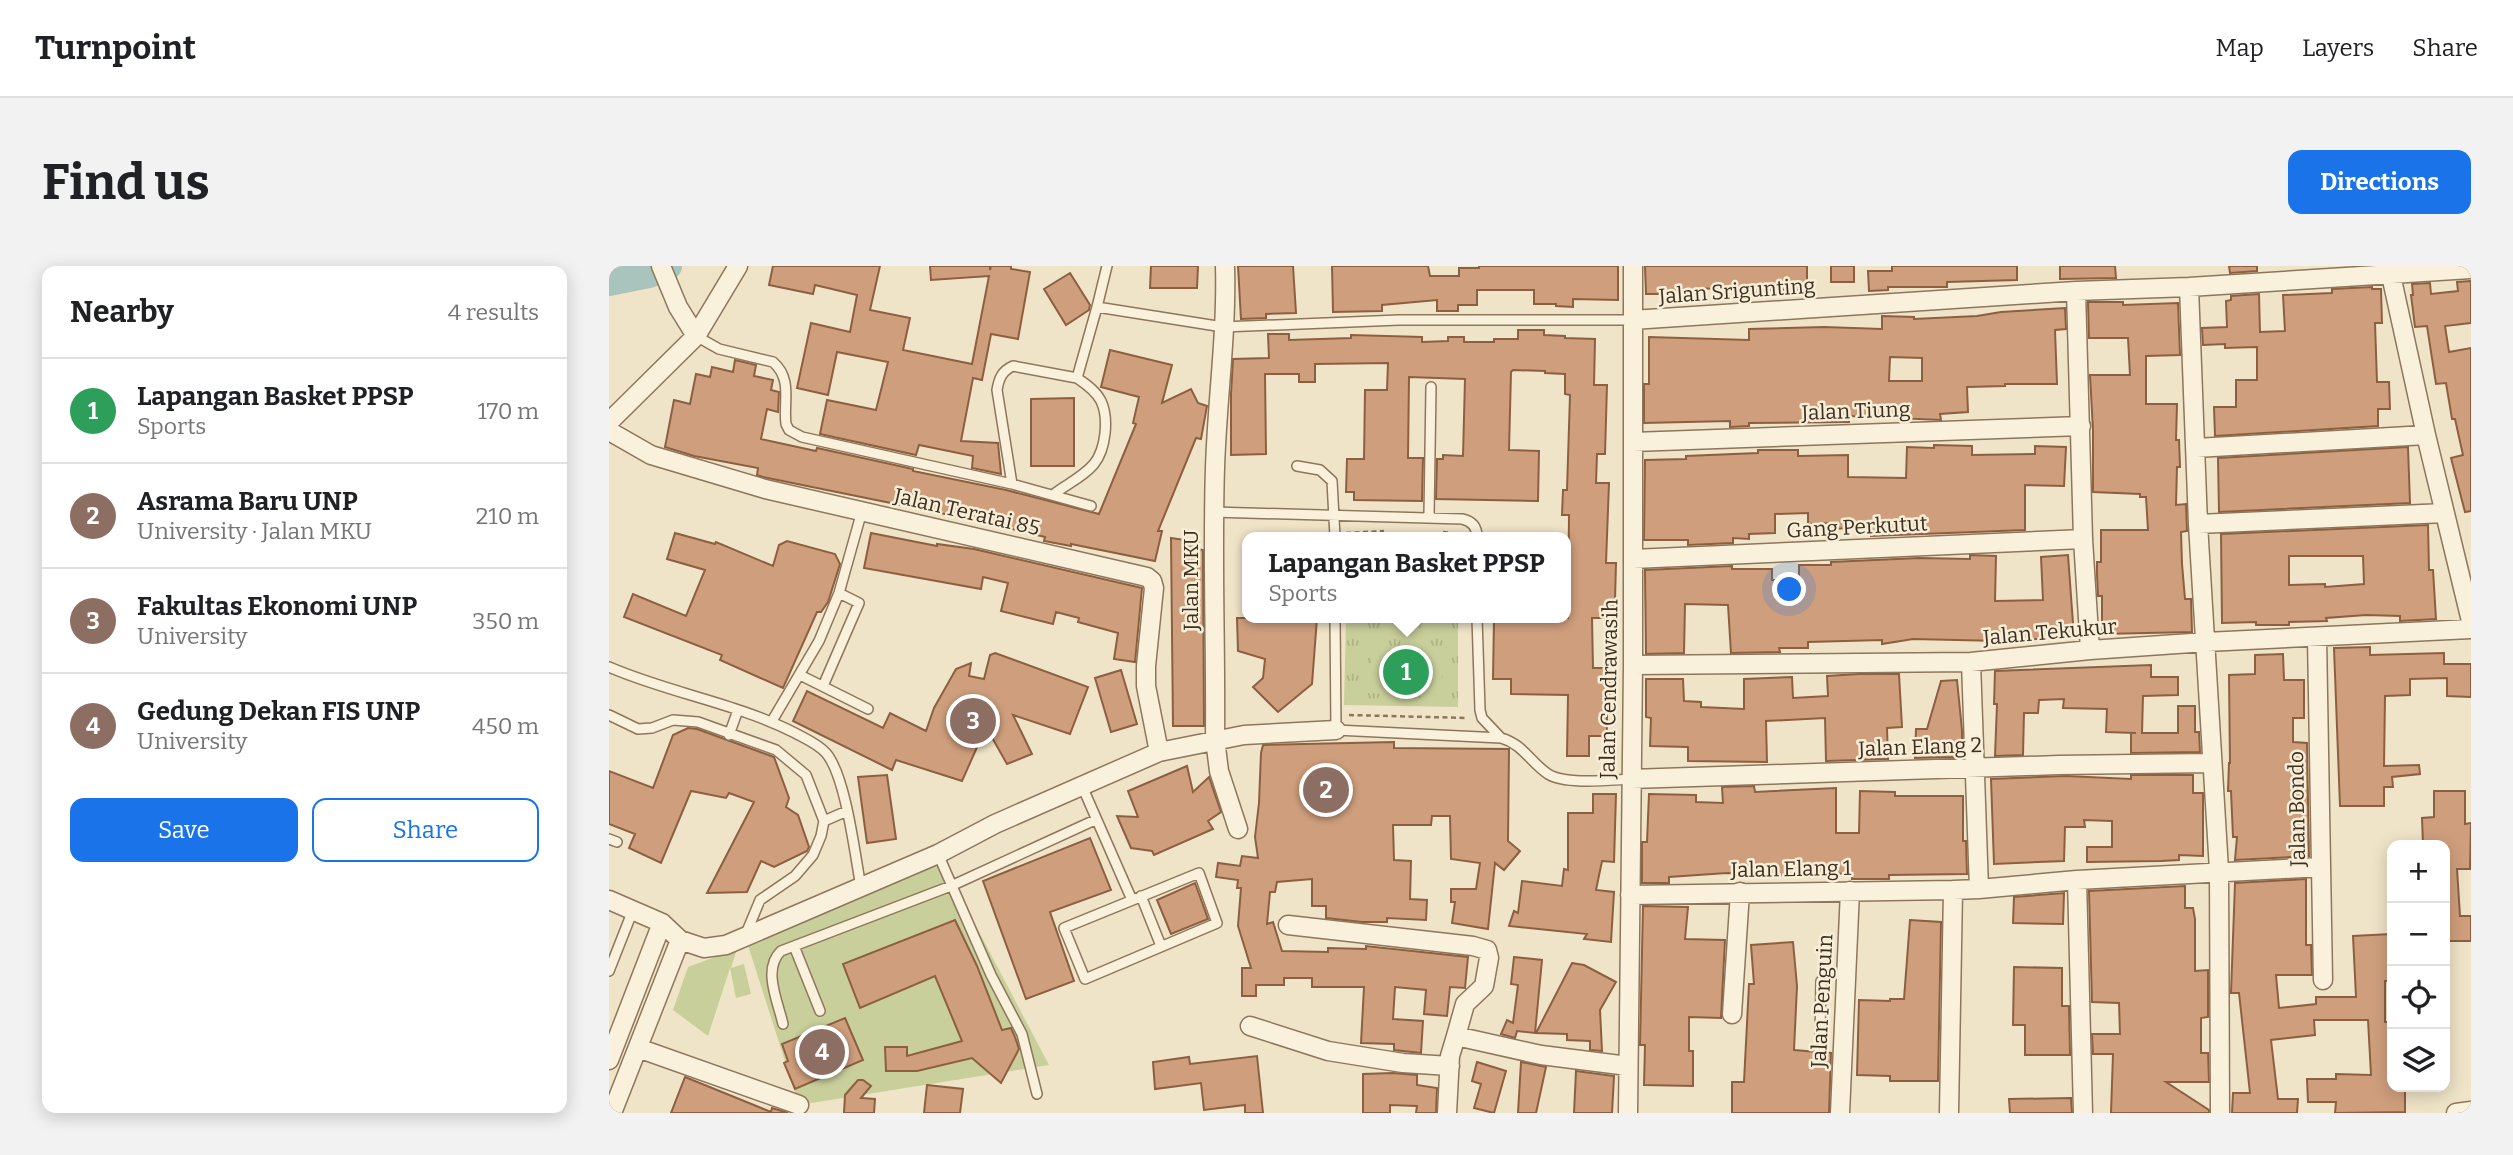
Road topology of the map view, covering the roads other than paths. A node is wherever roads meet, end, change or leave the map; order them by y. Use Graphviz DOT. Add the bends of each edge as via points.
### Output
graph roads {
  1 [pos="661,266"];
  2 [pos="738,266"];
  3 [pos="1107,266"];
  4 [pos="1225,266"];
  5 [pos="1633,266"];
  6 [pos="2471,269"];
  7 [pos="2390,271"];
  8 [pos="2189,287"];
  9 [pos="2076,291"];
  10 [pos="1097,307"];
  11 [pos="1632,320"];
  12 [pos="1223,327"];
  13 [pos="696,337"];
  14 [pos="1077,378"];
  15 [pos="1431,387"];
  16 [pos="609,422"];
  17 [pos="2081,426"];
  18 [pos="609,431"];
  19 [pos="2426,435"];
  20 [pos="1633,442"];
  21 [pos="2196,448"];
  22 [pos="1297,466"];
  23 [pos="1013,484"];
  24 [pos="1054,494"];
  25 [pos="1091,506"];
  26 [pos="862,512"];
  27 [pos="1213,512"];
  28 [pos="2445,513"];
  29 [pos="1335,516"];
  30 [pos="1429,516"];
  31 [pos="2198,524"];
  32 [pos="1338,532"];
  33 [pos="1476,532"];
  34 [pos="2083,539"];
  35 [pos="1633,559"];
  36 [pos="839,593"];
  37 [pos="2471,621"];
  38 [pos="1335,623"];
  39 [pos="1478,623"];
  40 [pos="2471,629"];
  41 [pos="2317,637"];
  42 [pos="2206,642"];
  43 [pos="2090,650"];
  44 [pos="1971,662"];
  45 [pos="1633,664"];
  46 [pos="609,667"];
  47 [pos="800,675"];
  48 [pos="823,686"];
  49 [pos="868,709"];
  50 [pos="737,710"];
  51 [pos="609,715"];
  52 [pos="772,722"];
  53 [pos="1335,722"];
  54 [pos="729,735"];
  55 [pos="1501,738"];
  56 [pos="1215,739"];
  57 [pos="1159,752"];
  58 [pos="2211,763"];
  59 [pos="1976,768"];
  60 [pos="1631,779"];
  61 [pos="1082,786"];
  62 [pos="847,811"];
  63 [pos="1095,820"];
  64 [pos="824,821"];
  65 [pos="1238,829"];
  66 [pos="938,854"];
  67 [pos="2321,867"];
  68 [pos="2219,870"];
  69 [pos="2077,880"];
  70 [pos="951,886"];
  71 [pos="861,887"];
  72 [pos="1979,889"];
  73 [pos="1953,890"];
  74 [pos="1850,891"];
  75 [pos="1740,892"];
  76 [pos="1630,895"];
  77 [pos="1136,898"];
  78 [pos="609,900"];
  79 [pos="633,910"];
  80 [pos="662,923"];
  81 [pos="1288,925"];
  82 [pos="745,936"];
  83 [pos="680,940"];
  84 [pos="794,946"];
  85 [pos="1161,946"];
  86 [pos="609,971"];
  87 [pos="2323,980"];
  88 [pos="1821,981"];
  89 [pos="820,1011"];
  90 [pos="1821,1013"];
  91 [pos="1732,1014"];
  92 [pos="1843,1014"];
  93 [pos="783,1024"];
  94 [pos="1250,1026"];
  95 [pos="1456,1036"];
  96 [pos="1820,1039"];
  97 [pos="638,1048"];
  98 [pos="609,1060"];
  99 [pos="1450,1066"];
  100 [pos="1628,1066"];
  101 [pos="1037,1094"];
  102 [pos="799,1105"];
  103 [pos="2471,1111"];
  104 [pos="612,1113"];
  105 [pos="1447,1113"];
  106 [pos="1628,1113"];
  107 [pos="1840,1113"];
  108 [pos="1949,1113"];
  109 [pos="2083,1113"];
  110 [pos="2220,1113"];
  111 [pos="2456,1113"];
  1 -- 13 [label="street"];
  2 -- 13 [label="street"];
  3 -- 10 [label="lane"];
  4 -- 12 [label="street, Jalan MKU"];
  5 -- 11 [label="street, Jalan Cendrawasih"];
  6 -- 7 [label="street, Jalan Srigunting"];
  7 -- 8 [label="street, Jalan Srigunting"];
  7 -- 19 [label="street"];
  8 -- 9 [label="street, Jalan Srigunting"];
  8 -- 21 [label="street"];
  9 -- 11 [label="street, Jalan Srigunting"];
  9 -- 17 [label="street"];
  10 -- 12 [label="lane"];
  10 -- 14 [label="lane"];
  11 -- 12 [label="lane" via="1399,320"];
  11 -- 20 [label="street, Jalan Cendrawasih"];
  12 -- 27 [label="street, Jalan MKU"];
  13 -- 16 [label="street"];
  13 -- 23 [label="lane" via="780,368 786,384 786,425 794,434"];
  14 -- 23 [label="lane" via="1020,366 1004,370 997,390"];
  14 -- 24 [label="lane" via="1101,400 1104,438 1092,467"];
  15 -- 30 [label="lane"];
  17 -- 20 [label="street, Jalan Tiung"];
  17 -- 34 [label="street"];
  18 -- 26 [label="street, Jalan Teratai 85" via="651,455"];
  19 -- 21 [label="street"];
  19 -- 28 [label="street"];
  20 -- 35 [label="street, Jalan Cendrawasih"];
  21 -- 31 [label="street"];
  22 -- 29 [label="lane" via="1320,470 1332,481"];
  23 -- 24 [label="lane"];
  24 -- 25 [label="lane"];
  26 -- 36 [label="lane"];
  26 -- 57 [label="street, Jalan Teratai 85" via="1147,577 1154,588 1146,686"];
  27 -- 29 [label="lane"];
  27 -- 56 [label="street, Jalan MKU"];
  28 -- 31 [label="street"];
  28 -- 37 [label="street"];
  29 -- 30 [label="lane"];
  29 -- 32 [label="lane"];
  30 -- 33 [label="lane" via="1468,520"];
  31 -- 42 [label="street"];
  34 -- 35 [label="street, Gang Perkutut"];
  34 -- 43 [label="street"];
  35 -- 45 [label="street, Jalan Cendrawasih"];
  36 -- 47 [label="lane"];
  36 -- 48 [label="lane" via="859,603"];
  38 -- 53 [label="lane"];
  39 -- 55 [label="lane" via="1482,718"];
  40 -- 41 [label="street, Jalan Tekukur"];
  41 -- 42 [label="street, Jalan Tekukur"];
  41 -- 67 [label="street, Jalan Bondo"];
  42 -- 43 [label="street, Jalan Tekukur"];
  42 -- 58 [label="street"];
  43 -- 44 [label="street, Jalan Tekukur"];
  44 -- 45 [label="street, Jalan Tekukur"];
  44 -- 59 [label="street"];
  45 -- 60 [label="street, Jalan Cendrawasih"];
  46 -- 50 [label="lane"];
  47 -- 48 [label="lane"];
  47 -- 52 [label="lane"];
  48 -- 49 [label="lane"];
  50 -- 52 [label="lane"];
  50 -- 54 [label="lane"];
  51 -- 54 [label="lane" via="638,729 677,720 698,722"];
  52 -- 62 [label="lane" via="827,754"];
  53 -- 55 [label="lane"];
  53 -- 56 [label="street"];
  54 -- 64 [label="lane" via="776,750 790,760 806,775"];
  55 -- 60 [label="lane" via="1523,748 1555,778"];
  56 -- 57 [label="street"];
  56 -- 65 [label="street, Jalan MKU" via="1219,771"];
  57 -- 61 [label="street"];
  58 -- 59 [label="street, Jalan Elang 2"];
  58 -- 68 [label="street"];
  59 -- 60 [label="street, Jalan Elang 2"];
  59 -- 72 [label="street"];
  60 -- 76 [label="street, Jalan Cendrawasih"];
  61 -- 63 [label="lane"];
  61 -- 66 [label="street"];
  62 -- 64 [label="lane"];
  62 -- 71 [label="lane"];
  63 -- 70 [label="lane"];
  63 -- 77 [label="lane"];
  64 -- 82 [label="lane" via="813,855 795,876 760,900"];
  66 -- 70 [label="lane"];
  66 -- 71 [label="street"];
  67 -- 68 [label="street, Jalan Elang 1"];
  67 -- 87 [label="street, Jalan Bondo"];
  68 -- 69 [label="street, Jalan Elang 1"];
  68 -- 110 [label="street"];
  69 -- 72 [label="street, Jalan Elang 1"];
  69 -- 109 [label="street"];
  70 -- 84 [label="lane"];
  70 -- 101 [label="lane" via="1022,1034"];
  71 -- 82 [label="street"];
  72 -- 73 [label="street, Jalan Elang 1"];
  73 -- 74 [label="street, Jalan Elang 1"];
  73 -- 108 [label="street"];
  74 -- 75 [label="street, Jalan Elang 1"];
  74 -- 92 [label="street, Jalan Penguin"];
  75 -- 76 [label="street, Jalan Elang 1"];
  75 -- 91 [label="street"];
  76 -- 100 [label="street, Jalan Cendrawasih"];
  77 -- 85 [label="lane"];
  77 -- 85 [label="lane" via="1199,873 1217,923"];
  77 -- 85 [label="lane" via="1064,928 1085,979"];
  78 -- 79 [label="street"];
  79 -- 80 [label="street"];
  79 -- 86 [label="lane"];
  80 -- 83 [label="street"];
  80 -- 98 [label="street"];
  81 -- 95 [label="street" via="1487,950 1484,986 1465,1004"];
  82 -- 83 [label="street" via="704,948"];
  83 -- 97 [label="street"];
  84 -- 89 [label="lane"];
  84 -- 93 [label="lane" via="776,955 772,967"];
  88 -- 90 [label="lane"];
  90 -- 92 [label="lane"];
  90 -- 96 [label="lane"];
  92 -- 107 [label="street, Jalan Penguin"];
  94 -- 99 [label="street" via="1328,1051"];
  95 -- 99 [label="street"];
  95 -- 100 [label="street" via="1553,1057"];
  97 -- 102 [label="street"];
  97 -- 104 [label="street"];
  99 -- 105 [label="street"];
  100 -- 106 [label="street, Jalan Cendrawasih"];
  103 -- 111 [label="street"];
}
